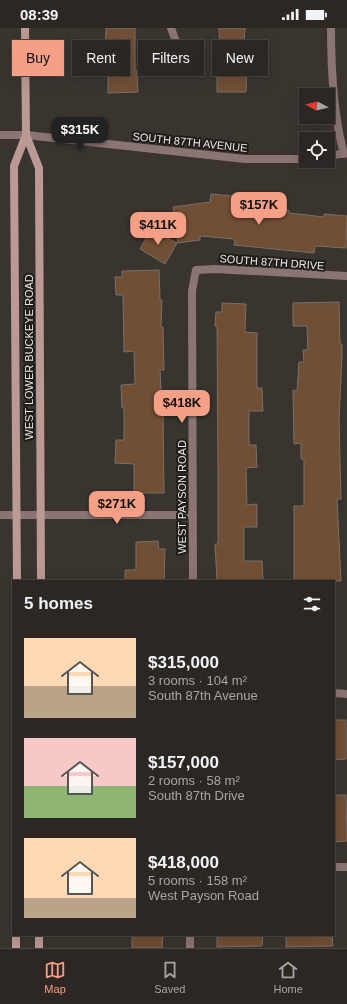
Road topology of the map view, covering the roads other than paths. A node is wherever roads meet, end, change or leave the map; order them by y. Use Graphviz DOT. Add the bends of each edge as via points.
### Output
graph roads {
  1 [pos="25,28"];
  2 [pos="170,28"];
  3 [pos="331,28"];
  4 [pos="175,40"];
  5 [pos="0,135"];
  6 [pos="26,135"];
  7 [pos="346,154"];
  8 [pos="335,155"];
  9 [pos="299,159"];
  10 [pos="196,270"];
  11 [pos="347,276"];
  12 [pos="0,515"];
  13 [pos="16,515"];
  14 [pos="41,515"];
  15 [pos="193,515"];
  16 [pos="17,580"];
  17 [pos="41,580"];
  18 [pos="193,580"];
  19 [pos="335,694"];
  20 [pos="347,694"];
  21 [pos="335,867"];
  22 [pos="347,867"];
  23 [pos="16,936"];
  24 [pos="40,936"];
  25 [pos="190,936"];
  26 [pos="16,948"];
  27 [pos="39,948"];
  28 [pos="190,948"];
  1 -- 6 [label="main road, WEST LOWER BUCKEYE ROAD"];
  2 -- 4 [label="street"];
  3 -- 7 [label="street" via="331,56 339,134"];
  5 -- 6 [label="street, SOUTH 87TH AVENUE"];
  6 -- 9 [label="street, SOUTH 87TH AVENUE" via="245,159"];
  6 -- 13 [label="main road, WEST LOWER BUCKEYE ROAD" via="14,166"];
  6 -- 14 [label="main road, WEST LOWER BUCKEYE ROAD" via="39,168"];
  7 -- 8 [label="street"];
  10 -- 11 [label="street, SOUTH 87TH DRIVE"];
  10 -- 15 [label="street, WEST PAYSON ROAD" via="192,291"];
  12 -- 13 [label="street"];
  13 -- 14 [label="street"];
  13 -- 16 [label="main road, WEST LOWER BUCKEYE ROAD"];
  14 -- 15 [label="street"];
  14 -- 17 [label="main road, WEST LOWER BUCKEYE ROAD"];
  15 -- 18 [label="street, WEST PAYSON ROAD"];
  19 -- 20 [label="street"];
  21 -- 22 [label="street"];
  23 -- 26 [label="main road"];
  24 -- 27 [label="main road"];
  25 -- 28 [label="street"];
}
